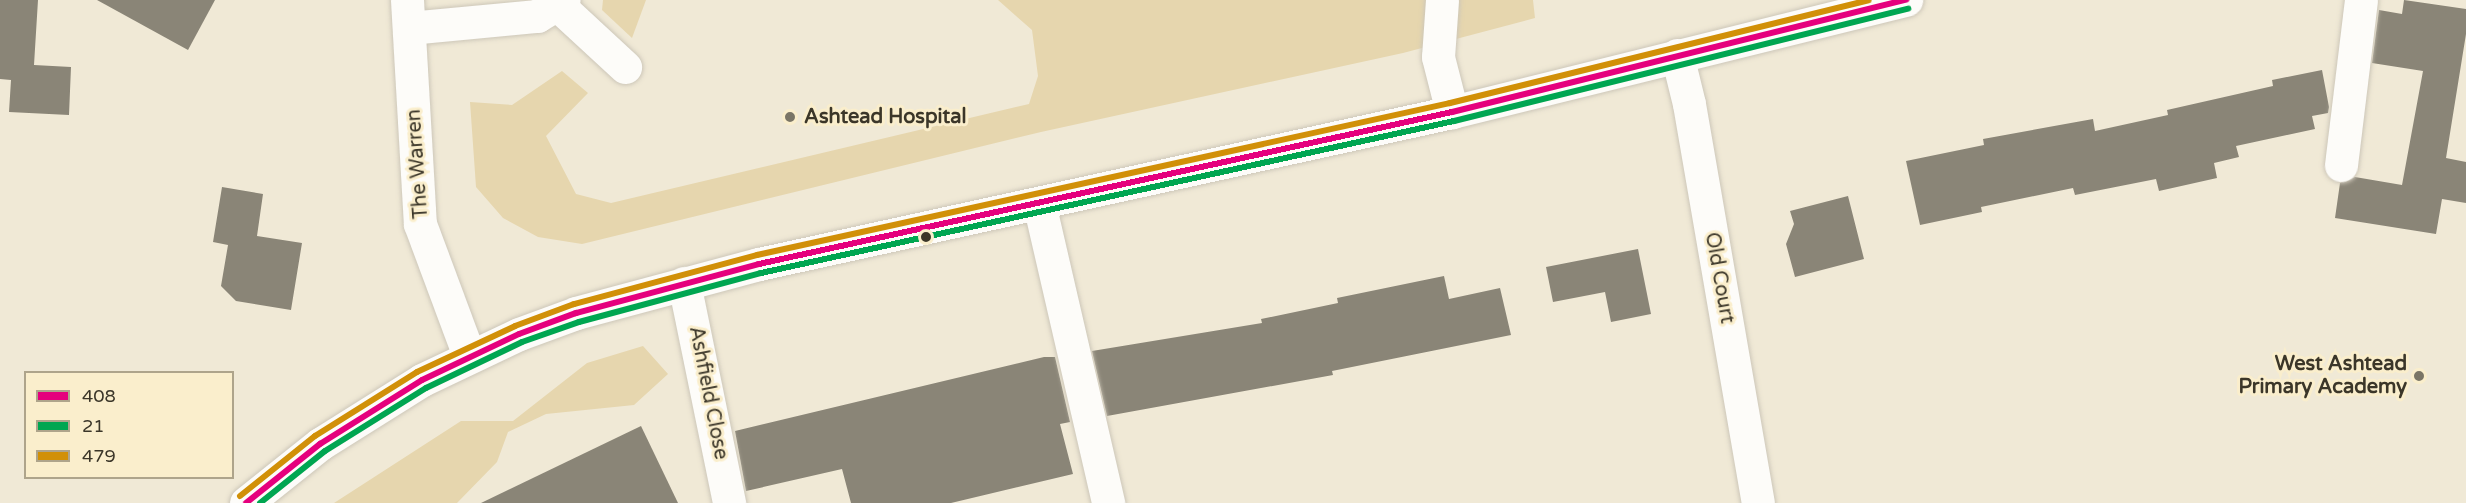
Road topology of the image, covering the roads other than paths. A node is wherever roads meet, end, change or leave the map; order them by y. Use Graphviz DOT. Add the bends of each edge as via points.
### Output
graph roads {
  1 [pos="1442,0"];
  2 [pos="1906,0"];
  3 [pos="2361,0"];
  4 [pos="562,3"];
  5 [pos="408,14"];
  6 [pos="1677,55"];
  7 [pos="625,67"];
  8 [pos="1452,112"];
  9 [pos="2341,165"];
  10 [pos="1039,203"];
  11 [pos="684,284"];
  12 [pos="469,356"];
  13 [pos="246,503"];
  14 [pos="729,503"];
  15 [pos="1108,503"];
  16 [pos="1758,503"];
  1 -- 8 [label="main road" via="1438,57"];
  2 -- 6 [label="main road"];
  3 -- 9 [label="main road"];
  4 -- 5 [label="main road" via="537,16"];
  4 -- 7 [label="main road"];
  5 -- 12 [label="main road, The Warren" via="420,224"];
  6 -- 8 [label="main road"];
  6 -- 16 [label="main road, Old Court" via="1689,104"];
  8 -- 10 [label="main road"];
  10 -- 11 [label="main road"];
  10 -- 15 [label="main road"];
  11 -- 12 [label="main road" via="576,314"];
  11 -- 14 [label="main road, Ashfield Close"];
  12 -- 13 [label="main road" via="376,406"];
}
